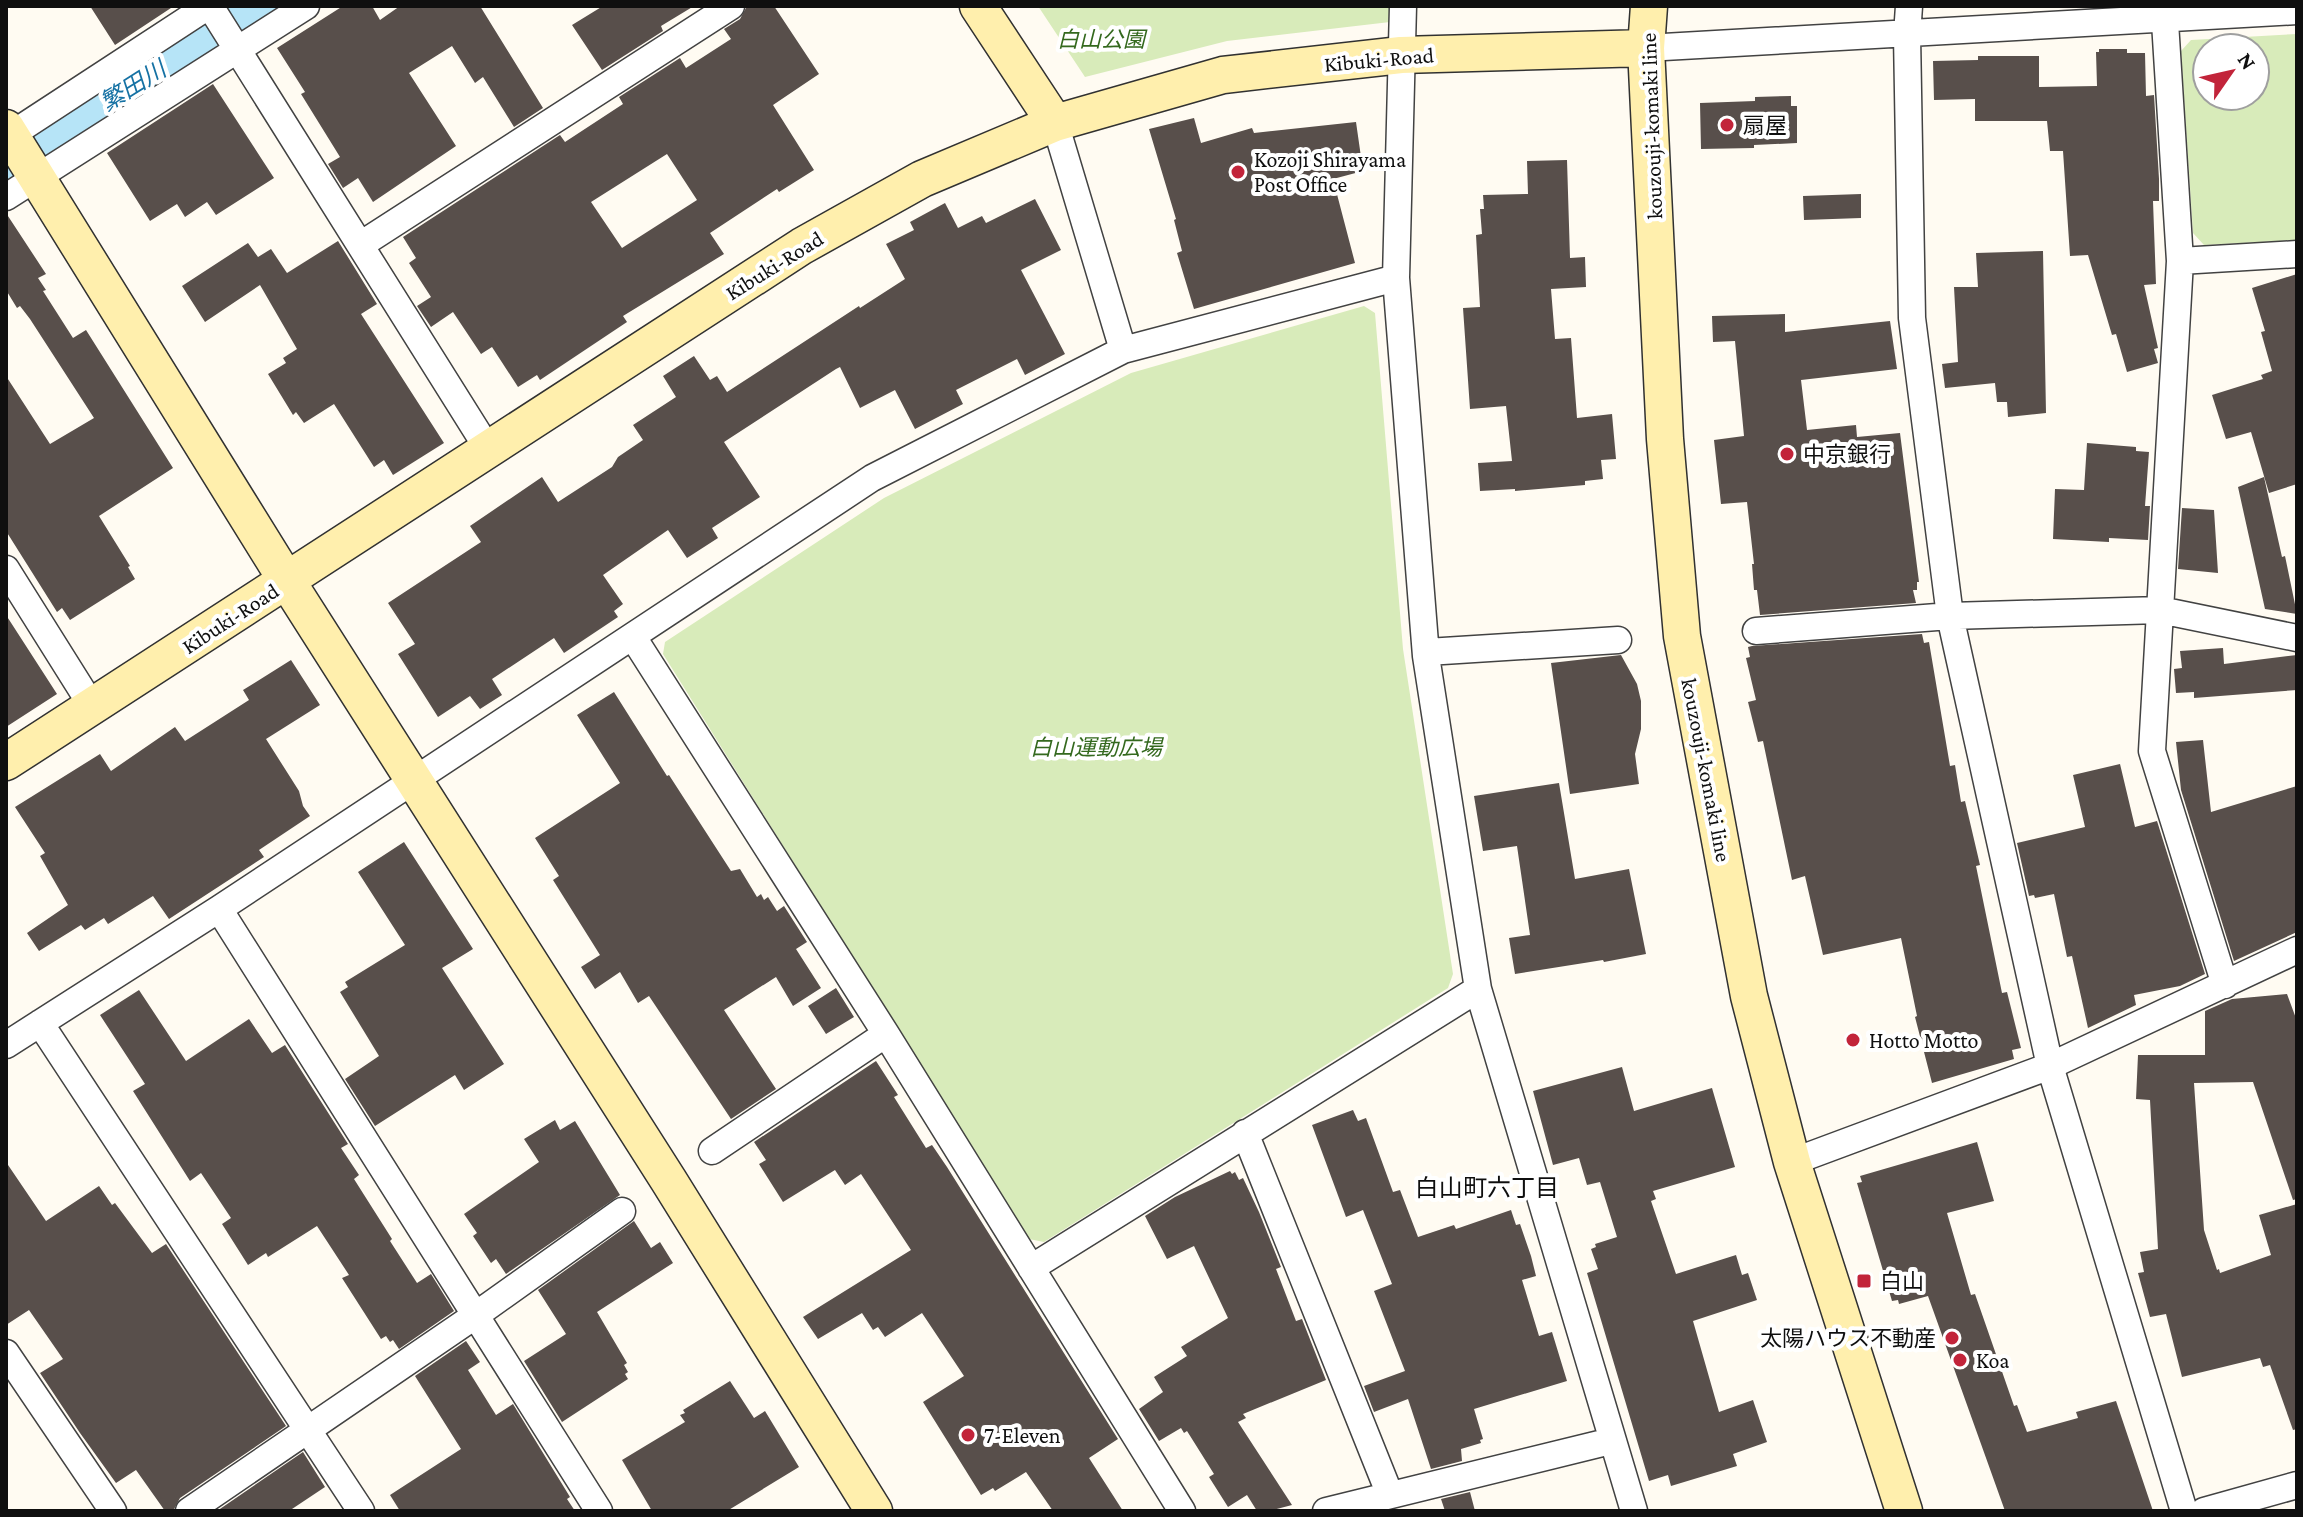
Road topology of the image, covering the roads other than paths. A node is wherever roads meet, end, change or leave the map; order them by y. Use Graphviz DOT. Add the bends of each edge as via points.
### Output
graph roads {
  1 [pos="209,6"];
  2 [pos="306,6"];
  3 [pos="731,6"];
  4 [pos="978,6"];
  5 [pos="1403,6"];
  6 [pos="1649,6"];
  7 [pos="1909,6"];
  8 [pos="2297,11"];
  9 [pos="2164,12"];
  10 [pos="1907,35"];
  11 [pos="1646,48"];
  12 [pos="237,50"];
  13 [pos="1401,55"];
  14 [pos="1055,123"];
  15 [pos="8,134"];
  16 [pos="37,177"];
  17 [pos="6,197"];
  18 [pos="362,244"];
  19 [pos="2297,254"];
  20 [pos="2180,261"];
  21 [pos="1396,278"];
  22 [pos="1123,350"];
  23 [pos="488,449"];
  24 [pos="6,569"];
  25 [pos="287,581"];
  26 [pos="2160,610"];
  27 [pos="1950,616"];
  28 [pos="1756,631"];
  29 [pos="633,637"];
  30 [pos="2297,638"];
  31 [pos="1618,640"];
  32 [pos="1427,652"];
  33 [pos="92,706"];
  34 [pos="6,762"];
  35 [pos="413,781"];
  36 [pos="219,909"];
  37 [pos="2297,950"];
  38 [pos="2225,985"];
  39 [pos="1478,989"];
  40 [pos="40,1023"];
  41 [pos="886,1034"];
  42 [pos="6,1045"];
  43 [pos="2050,1066"];
  44 [pos="1245,1133"];
  45 [pos="712,1151"];
  46 [pos="1792,1162"];
  47 [pos="622,1211"];
  48 [pos="1031,1268"];
  49 [pos="476,1315"];
  50 [pos="6,1353"];
  51 [pos="308,1430"];
  52 [pos="1611,1441"];
  53 [pos="2297,1485"];
  54 [pos="1390,1495"];
  55 [pos="113,1511"];
  56 [pos="189,1511"];
  57 [pos="361,1511"];
  58 [pos="599,1511"];
  59 [pos="874,1511"];
  60 [pos="1182,1511"];
  61 [pos="1326,1511"];
  62 [pos="1634,1511"];
  63 [pos="1904,1511"];
  64 [pos="2184,1511"];
  65 [pos="2204,1511"];
  1 -- 12 [label="street"];
  1 -- 15 [label="street"];
  2 -- 12 [label="street"];
  3 -- 18 [label="street"];
  4 -- 14 [label="street"];
  5 -- 13 [label="street"];
  6 -- 11 [label="street, kouzouji-komaki line"];
  7 -- 10 [label="street"];
  8 -- 9 [label="street"];
  9 -- 10 [label="street"];
  9 -- 20 [label="street"];
  10 -- 11 [label="street"];
  10 -- 27 [label="street" via="1912,318"];
  11 -- 13 [label="street, Kibuki-Road"];
  11 -- 46 [label="street, kouzouji-komaki line" via="1665,439 1682,636 1749,996"];
  12 -- 16 [label="street"];
  12 -- 18 [label="street"];
  13 -- 14 [label="street, Kibuki-Road" via="1223,75"];
  13 -- 21 [label="street"];
  14 -- 22 [label="street"];
  14 -- 23 [label="street, Kibuki-Road" via="922,179 802,246"];
  15 -- 16 [label="street"];
  16 -- 17 [label="street"];
  16 -- 25 [label="street"];
  18 -- 23 [label="street"];
  19 -- 20 [label="street"];
  20 -- 26 [label="street"];
  21 -- 22 [label="street"];
  21 -- 32 [label="street"];
  22 -- 29 [label="street" via="872,478"];
  23 -- 25 [label="street, Kibuki-Road"];
  24 -- 33 [label="street"];
  25 -- 33 [label="street, Kibuki-Road"];
  25 -- 35 [label="street"];
  26 -- 27 [label="street"];
  26 -- 30 [label="street"];
  26 -- 38 [label="street" via="2152,751"];
  27 -- 28 [label="street"];
  27 -- 43 [label="street"];
  29 -- 35 [label="street"];
  29 -- 41 [label="street"];
  31 -- 32 [label="street"];
  32 -- 39 [label="street"];
  33 -- 34 [label="street, Kibuki-Road"];
  35 -- 36 [label="street"];
  35 -- 59 [label="street"];
  36 -- 40 [label="street"];
  36 -- 49 [label="street"];
  37 -- 38 [label="street"];
  38 -- 43 [label="street"];
  39 -- 44 [label="street"];
  39 -- 52 [label="street"];
  40 -- 42 [label="street"];
  40 -- 51 [label="street"];
  41 -- 45 [label="street"];
  41 -- 48 [label="street"];
  43 -- 46 [label="street"];
  43 -- 64 [label="street"];
  44 -- 48 [label="street"];
  44 -- 54 [label="street"];
  46 -- 63 [label="street, kouzouji-komaki line"];
  47 -- 49 [label="street"];
  48 -- 60 [label="street"];
  49 -- 51 [label="street"];
  49 -- 58 [label="street"];
  50 -- 55 [label="street"];
  51 -- 56 [label="street"];
  51 -- 57 [label="street"];
  52 -- 54 [label="street"];
  52 -- 62 [label="street"];
  53 -- 65 [label="street"];
  54 -- 61 [label="street"];
}
